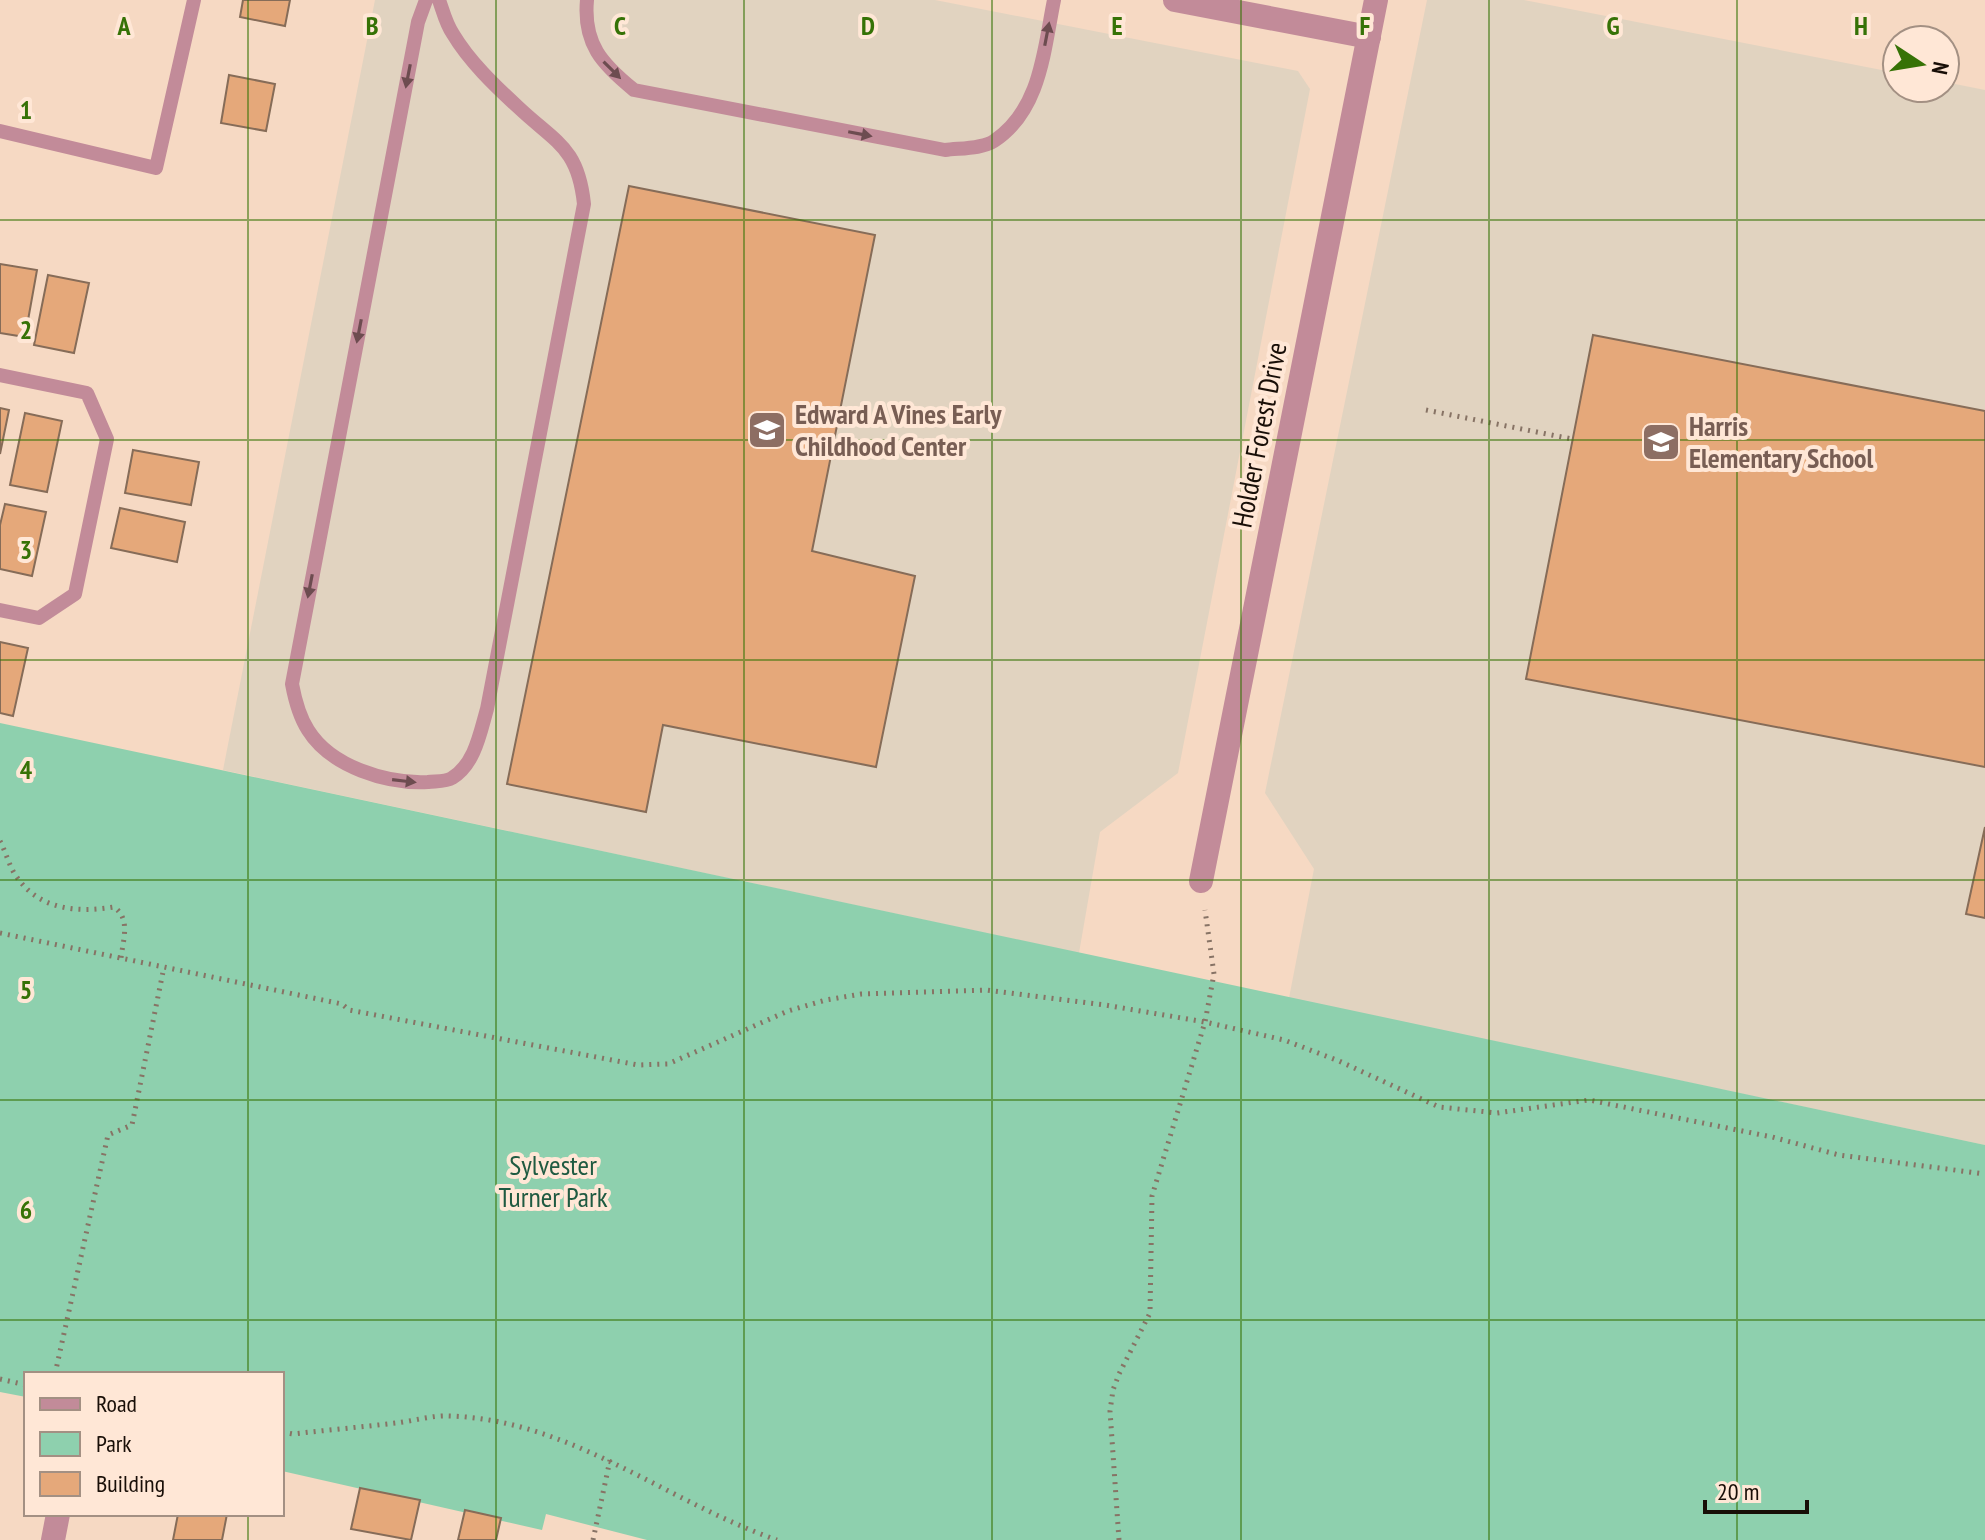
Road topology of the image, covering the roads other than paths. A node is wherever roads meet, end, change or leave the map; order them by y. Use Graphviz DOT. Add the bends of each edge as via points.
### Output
graph roads {
  1 [pos="194,0"];
  2 [pos="426,0"];
  3 [pos="439,0"];
  4 [pos="587,0"];
  5 [pos="1054,0"];
  6 [pos="1175,0"];
  7 [pos="1376,0"];
  8 [pos="1369,37"];
  9 [pos="0,131"];
  10 [pos="0,375"];
  11 [pos="0,610"];
  12 [pos="1201,881"];
  13 [pos="58,1516"];
  14 [pos="53,1540"];
  1 -- 9 [label="lane" via="156,168"];
  2 -- 3 [label="lane, one-way" via="292,684 309,732 330,753 364,771 417,782 449,781 477,746 584,204 581,176 571,157 471,58 452,32"];
  4 -- 5 [label="lane, one-way" via="589,37 599,57 634,90 945,150 992,142 1028,103"];
  6 -- 8 [label="street"];
  7 -- 8 [label="street, Holder Forest Drive"];
  8 -- 12 [label="street, Holder Forest Drive"];
  10 -- 11 [label="lane" via="87,393 107,439 75,594 39,618"];
  13 -- 14 [label="street"];
}
